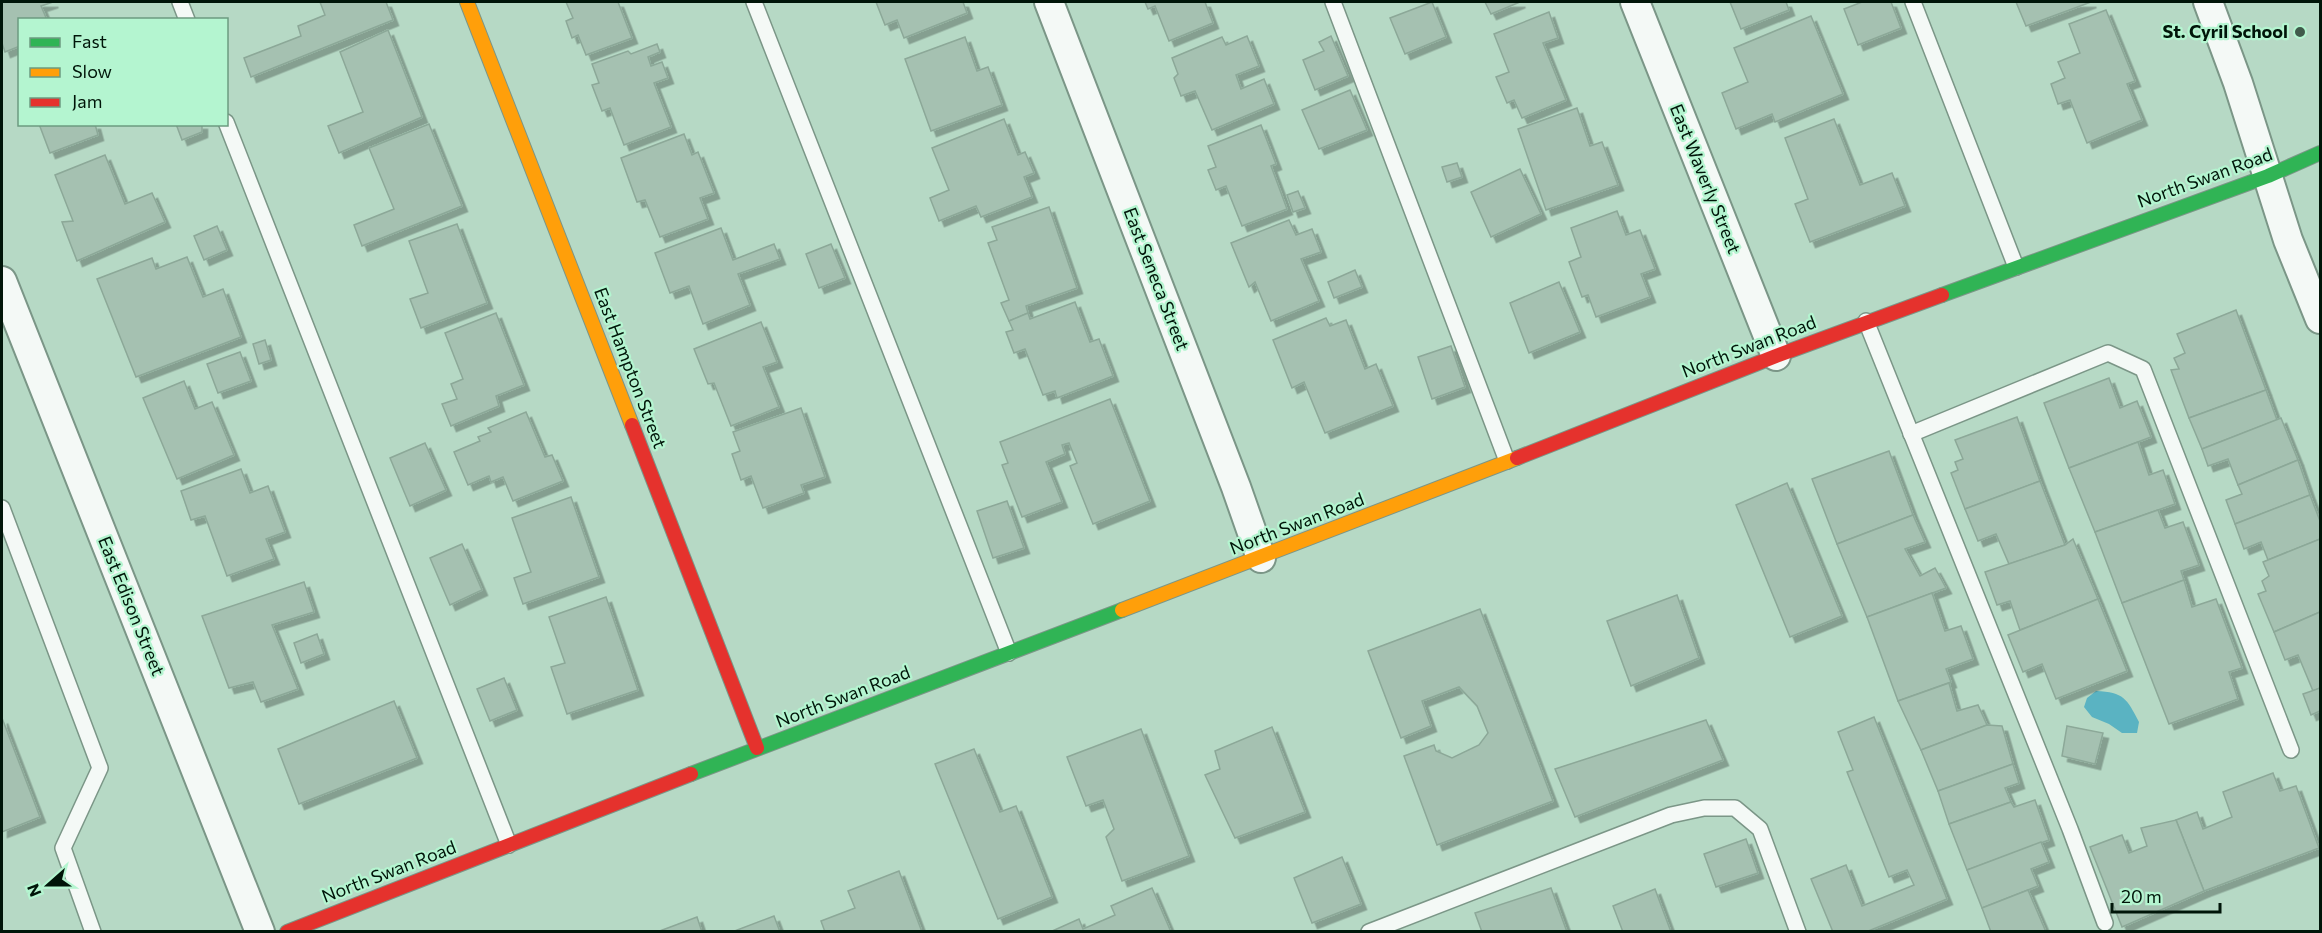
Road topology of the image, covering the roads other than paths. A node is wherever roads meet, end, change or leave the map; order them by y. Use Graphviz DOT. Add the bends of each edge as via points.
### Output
graph roads {
  1 [pos="180,2"];
  2 [pos="467,2"];
  3 [pos="754,2"];
  4 [pos="1049,2"];
  5 [pos="1333,2"];
  6 [pos="1635,2"];
  7 [pos="1913,2"];
  8 [pos="2208,2"];
  9 [pos="186,18"];
  10 [pos="228,126"];
  11 [pos="2320,153"];
  12 [pos="2268,176"];
  13 [pos="2016,267"];
  14 [pos="2,281"];
  15 [pos="2320,319"];
  16 [pos="1866,321"];
  17 [pos="1776,356"];
  18 [pos="1911,434"];
  19 [pos="1507,461"];
  20 [pos="2,508"];
  21 [pos="1261,558"];
  22 [pos="1009,653"];
  23 [pos="758,748"];
  24 [pos="2291,750"];
  25 [pos="509,845"];
  26 [pos="2105,923"];
  27 [pos="93,932"];
  28 [pos="260,932"];
  29 [pos="287,932"];
  30 [pos="1369,932"];
  31 [pos="1798,932"];
  1 -- 9 [label="lane"];
  2 -- 23 [label="main road, East Hampton Street"];
  3 -- 22 [label="lane"];
  4 -- 21 [label="street, East Seneca Street"];
  5 -- 19 [label="lane"];
  6 -- 17 [label="street, East Waverly Street"];
  7 -- 13 [label="lane"];
  8 -- 12 [label="street"];
  10 -- 25 [label="lane"];
  11 -- 12 [label="main road, North Swan Road"];
  12 -- 13 [label="main road, North Swan Road"];
  12 -- 15 [label="street" via="2288,240"];
  13 -- 16 [label="main road, North Swan Road"];
  14 -- 28 [label="street, East Edison Street"];
  16 -- 17 [label="main road, North Swan Road"];
  16 -- 18 [label="lane"];
  17 -- 19 [label="main road, North Swan Road"];
  18 -- 24 [label="lane" via="2109,354 2143,369"];
  18 -- 26 [label="lane"];
  19 -- 21 [label="main road, North Swan Road"];
  20 -- 27 [label="lane" via="100,768 63,848"];
  21 -- 22 [label="main road, North Swan Road"];
  22 -- 23 [label="main road, North Swan Road"];
  23 -- 25 [label="main road, North Swan Road"];
  25 -- 29 [label="main road, North Swan Road"];
  30 -- 31 [label="lane" via="1671,815 1704,808 1735,808 1760,829"];
}
